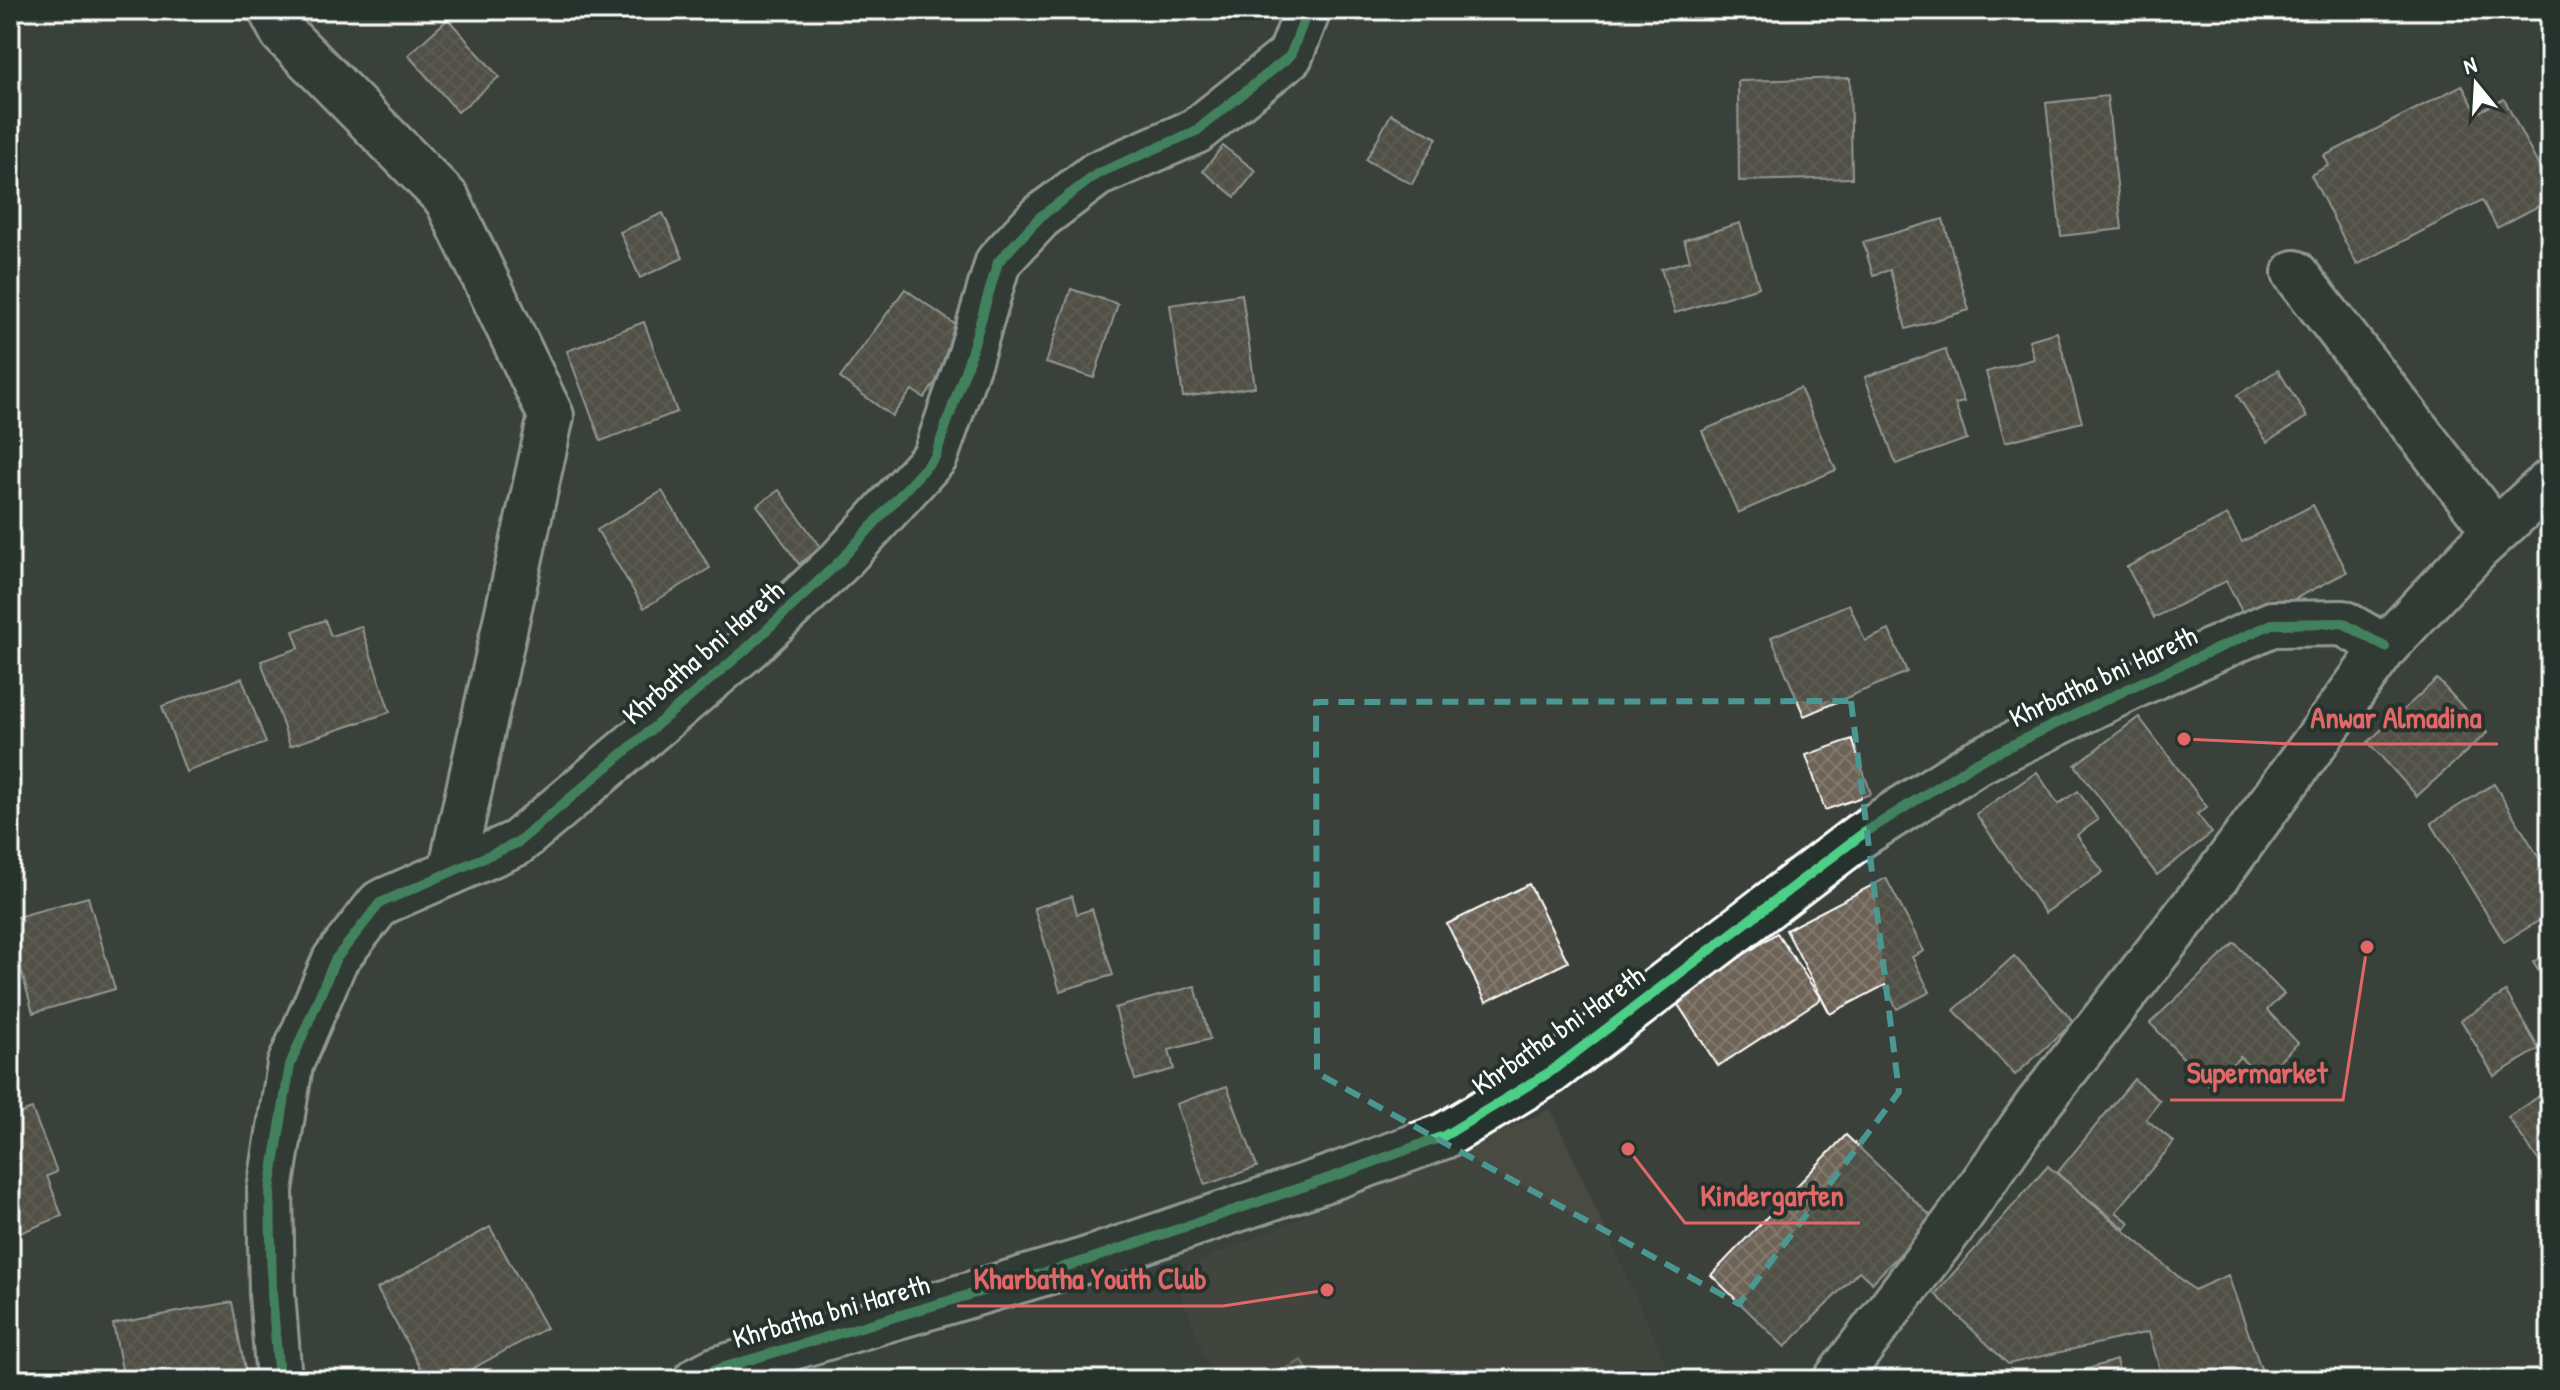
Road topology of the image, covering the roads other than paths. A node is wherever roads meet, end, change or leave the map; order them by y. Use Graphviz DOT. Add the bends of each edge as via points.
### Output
graph roads {
  1 [pos="271,10"];
  2 [pos="1308,10"];
  3 [pos="2295,273"];
  4 [pos="2550,482"];
  5 [pos="2495,531"];
  6 [pos="2385,647"];
  7 [pos="451,872"];
  8 [pos="279,1380"];
  9 [pos="696,1380"];
  10 [pos="1836,1380"];
  1 -- 7 [label="street" via="283,33 447,199 551,416"];
  2 -- 7 [label="street, Khrbatha bni Hareth" via="1290,56 1196,131 1097,174 1040,217 998,262 935,457 839,562 744,651 517,843"];
  3 -- 5 [label="street"];
  4 -- 5 [label="street"];
  5 -- 6 [label="street"];
  6 -- 9 [label="street, Khrbatha bni Hareth" via="2343,623 2272,624 1975,763 1861,835 1550,1072 1444,1136 1084,1261"];
  6 -- 10 [label="street"];
  7 -- 8 [label="street, Khrbatha bni Hareth" via="380,903 335,960 290,1065 270,1190"];
}
